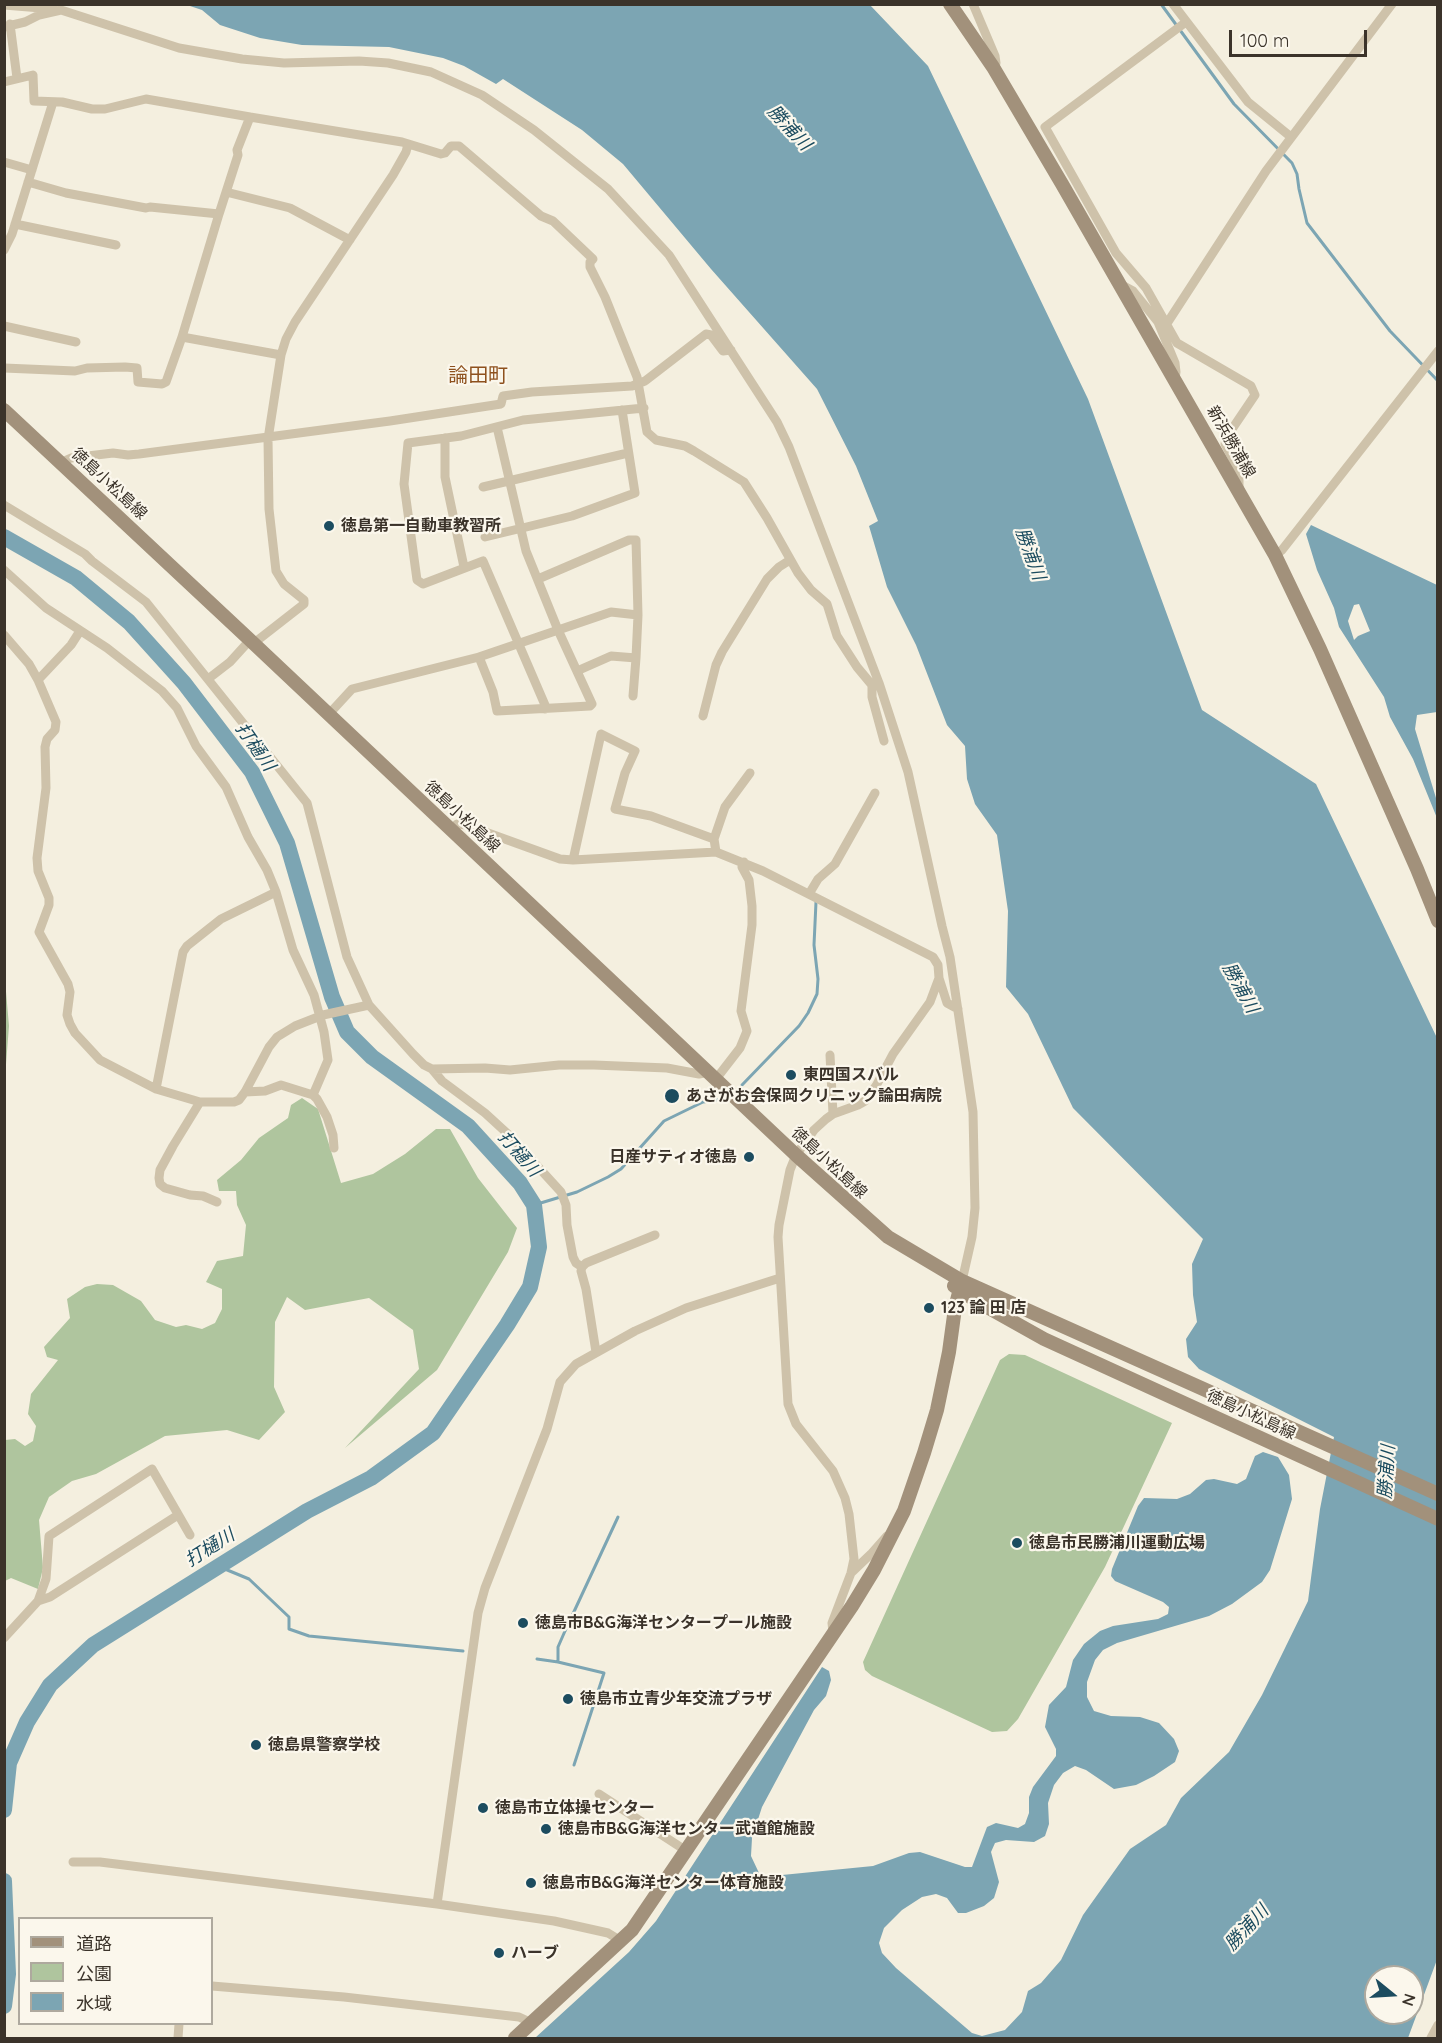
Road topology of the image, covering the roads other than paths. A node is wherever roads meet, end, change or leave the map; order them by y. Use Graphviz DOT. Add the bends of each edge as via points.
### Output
graph roads {
  1 [pos="950,4"];
  2 [pos="973,4"];
  3 [pos="1173,4"];
  4 [pos="1392,4"];
  5 [pos="4,5"];
  6 [pos="61,10"];
  7 [pos="1186,22"];
  8 [pos="8,26"];
  9 [pos="993,67"];
  10 [pos="17,78"];
  11 [pos="4,82"];
  12 [pos="53,102"];
  13 [pos="250,117"];
  14 [pos="1291,136"];
  15 [pos="408,144"];
  16 [pos="4,162"];
  17 [pos="32,170"];
  18 [pos="28,182"];
  19 [pos="226,192"];
  20 [pos="219,214"];
  21 [pos="15,224"];
  22 [pos="350,240"];
  23 [pos="116,245"];
  24 [pos="4,250"];
  25 [pos="1120,284"];
  26 [pos="4,326"];
  27 [pos="1165,328"];
  28 [pos="182,337"];
  29 [pos="76,342"];
  30 [pos="731,350"];
  31 [pos="1437,351"];
  32 [pos="281,355"];
  33 [pos="4,368"];
  34 [pos="1175,378"];
  35 [pos="638,384"];
  36 [pos="644,408"];
  37 [pos="4,410"];
  38 [pos="622,410"];
  39 [pos="497,427"];
  40 [pos="445,438"];
  41 [pos="268,439"];
  42 [pos="628,453"];
  43 [pos="62,462"];
  44 [pos="509,482"];
  45 [pos="483,487"];
  46 [pos="1239,489"];
  47 [pos="4,505"];
  48 [pos="520,528"];
  49 [pos="485,537"];
  50 [pos="1275,555"];
  51 [pos="790,560"];
  52 [pos="464,567"];
  53 [pos="4,570"];
  54 [pos="538,579"];
  55 [pos="639,615"];
  56 [pos="558,630"];
  57 [pos="80,631"];
  58 [pos="4,635"];
  59 [pos="252,641"];
  60 [pos="518,644"];
  61 [pos="478,657"];
  62 [pos="636,658"];
  63 [pos="577,671"];
  64 [pos="208,679"];
  65 [pos="38,680"];
  66 [pos="875,684"];
  67 [pos="633,696"];
  68 [pos="545,708"];
  69 [pos="329,714"];
  70 [pos="703,716"];
  71 [pos="884,741"];
  72 [pos="750,773"];
  73 [pos="875,793"];
  74 [pos="452,830"];
  75 [pos="714,839"];
  76 [pos="716,852"];
  77 [pos="573,860"];
  78 [pos="744,862"];
  79 [pos="276,892"];
  80 [pos="809,894"];
  81 [pos="1437,921"];
  82 [pos="945,941"];
  83 [pos="938,965"];
  84 [pos="939,978"];
  85 [pos="367,1005"];
  86 [pos="958,1009"];
  87 [pos="321,1016"];
  88 [pos="830,1055"];
  89 [pos="432,1069"];
  90 [pos="712,1076"];
  91 [pos="156,1089"];
  92 [pos="244,1092"];
  93 [pos="313,1095"];
  94 [pos="200,1102"];
  95 [pos="834,1114"];
  96 [pos="334,1148"];
  97 [pos="796,1155"];
  98 [pos="217,1202"];
  99 [pos="655,1235"];
  100 [pos="582,1267"];
  101 [pos="780,1278"];
  102 [pos="961,1286"];
  103 [pos="981,1297"];
  104 [pos="596,1352"];
  105 [pos="1437,1494"];
  106 [pos="178,1515"];
  107 [pos="1437,1518"];
  108 [pos="893,1532"];
  109 [pos="190,1535"];
  110 [pos="851,1573"];
  111 [pos="38,1601"];
  112 [pos="833,1632"];
  113 [pos="4,1638"];
  114 [pos="599,1794"];
  115 [pos="685,1850"];
  116 [pos="73,1862"];
  117 [pos="437,1904"];
  118 [pos="621,1941"];
  119 [pos="213,1986"];
  120 [pos="531,2023"];
  121 [pos="515,2038"];
  1 -- 9 [label="main road, 新浜勝浦線"];
  2 -- 9 [label="street" via="995,56"];
  3 -- 7 [label="street"];
  4 -- 14 [label="street"];
  5 -- 6 [label="street"];
  6 -- 8 [label="street"];
  6 -- 30 [label="street" via="179,48 284,63 359,61 410,66 482,94 588,172 622,203 669,255"];
  7 -- 14 [label="street" via="1248,102"];
  7 -- 27 [label="street" via="1045,127 1116,253 1160,310"];
  8 -- 10 [label="street"];
  9 -- 25 [label="main road, 新浜勝浦線"];
  10 -- 11 [label="street"];
  10 -- 12 [label="street" via="33,75 34,102"];
  12 -- 13 [label="street" via="105,109 146,99"];
  12 -- 17 [label="street"];
  13 -- 15 [label="street"];
  13 -- 19 [label="street"];
  14 -- 27 [label="street"];
  15 -- 22 [label="street"];
  15 -- 35 [label="street" via="441,154 459,146 541,216 553,221 593,259 590,267"];
  16 -- 17 [label="street"];
  17 -- 18 [label="street"];
  18 -- 20 [label="street" via="135,206"];
  18 -- 21 [label="street"];
  19 -- 20 [label="street"];
  19 -- 22 [label="street" via="275,202"];
  20 -- 28 [label="street"];
  21 -- 23 [label="street"];
  21 -- 24 [label="street"];
  22 -- 32 [label="street" via="295,322"];
  25 -- 27 [label="street" via="1133,291"];
  25 -- 34 [label="main road, 新浜勝浦線"];
  26 -- 29 [label="street"];
  27 -- 34 [label="street"];
  27 -- 46 [label="street" via="1177,343 1251,386 1255,395 1225,444 1239,471"];
  28 -- 32 [label="street"];
  28 -- 33 [label="street" via="162,384 138,382 137,368"];
  30 -- 35 [label="street" via="723,351 706,334"];
  30 -- 66 [label="street" via="789,447"];
  31 -- 50 [label="street"];
  32 -- 41 [label="street"];
  34 -- 46 [label="main road, 新浜勝浦線"];
  35 -- 36 [label="street"];
  35 -- 41 [label="street" via="503,396 501,404"];
  36 -- 38 [label="street"];
  36 -- 51 [label="street" via="647,432 656,440 685,446 744,482"];
  37 -- 43 [label="main road, 徳島小松島線"];
  38 -- 39 [label="street" via="538,418"];
  38 -- 42 [label="street"];
  39 -- 40 [label="street"];
  39 -- 44 [label="street"];
  40 -- 52 [label="street" via="445,477"];
  40 -- 52 [label="street" via="408,443 404,484 417,580 423,584"];
  41 -- 43 [label="street" via="128,455 113,453"];
  41 -- 59 [label="street" via="269,509 276,571 304,604"];
  42 -- 44 [label="street"];
  42 -- 48 [label="street" via="635,493 572,516"];
  43 -- 59 [label="main road, 徳島小松島線"];
  44 -- 45 [label="street"];
  44 -- 48 [label="street"];
  46 -- 50 [label="main road, 新浜勝浦線"];
  47 -- 64 [label="street" via="85,554 146,602"];
  48 -- 49 [label="street"];
  48 -- 54 [label="street"];
  50 -- 81 [label="main road, 新浜勝浦線" via="1334,680"];
  51 -- 66 [label="street" via="827,604 837,636 857,668"];
  51 -- 70 [label="street" via="767,579 722,652"];
  52 -- 60 [label="street" via="483,561"];
  53 -- 57 [label="street"];
  54 -- 55 [label="street" via="636,540"];
  54 -- 56 [label="street"];
  55 -- 56 [label="street" via="611,612"];
  55 -- 62 [label="street"];
  56 -- 60 [label="street"];
  56 -- 63 [label="street"];
  57 -- 65 [label="street"];
  57 -- 79 [label="street" via="162,691 177,708 196,746 226,787"];
  58 -- 65 [label="street"];
  59 -- 64 [label="street"];
  59 -- 69 [label="main road, 徳島小松島線"];
  60 -- 61 [label="street"];
  60 -- 68 [label="street"];
  61 -- 68 [label="street" via="497,711"];
  61 -- 69 [label="street" via="352,689"];
  62 -- 63 [label="street" via="611,656"];
  62 -- 67 [label="street"];
  63 -- 68 [label="street" via="590,706"];
  64 -- 85 [label="street" via="307,803 347,957"];
  65 -- 91 [label="street" via="56,722 45,747 46,788 37,858 50,905 39,932 68,984 67,1015 75,1033 100,1060"];
  66 -- 71 [label="street" via="874,706"];
  66 -- 82 [label="street" via="908,772"];
  69 -- 74 [label="main road, 徳島小松島線"];
  72 -- 75 [label="street" via="725,807"];
  73 -- 80 [label="street" via="836,864 818,879"];
  74 -- 77 [label="street" via="457,824 466,825 560,859"];
  74 -- 90 [label="main road, 徳島小松島線"];
  75 -- 76 [label="street"];
  75 -- 77 [label="street" via="663,820 615,809 635,751 601,734"];
  76 -- 77 [label="street"];
  76 -- 78 [label="street"];
  78 -- 80 [label="street"];
  78 -- 90 [label="street" via="752,906 741,1011 747,1031 740,1048"];
  79 -- 87 [label="street" via="293,950"];
  79 -- 91 [label="street" via="221,919 183,952"];
  80 -- 83 [label="street" via="925,951"];
  82 -- 83 [label="street"];
  82 -- 86 [label="street"];
  83 -- 84 [label="street"];
  84 -- 86 [label="street" via="947,1004"];
  84 -- 95 [label="street" via="930,1002 865,1101"];
  85 -- 87 [label="street"];
  85 -- 89 [label="street"];
  86 -- 102 [label="street" via="975,1148 974,1217"];
  87 -- 92 [label="street" via="277,1037"];
  87 -- 93 [label="street" via="328,1060"];
  88 -- 95 [label="street"];
  89 -- 90 [label="street" via="594,1065 666,1068"];
  89 -- 100 [label="street" via="509,1135 561,1192 573,1257"];
  90 -- 97 [label="main road, 徳島小松島線"];
  91 -- 94 [label="street"];
  92 -- 93 [label="street" via="281,1085"];
  92 -- 94 [label="street" via="234,1102"];
  93 -- 96 [label="street" via="327,1117"];
  94 -- 98 [label="street" via="159,1178 165,1188"];
  95 -- 97 [label="street" via="814,1130"];
  97 -- 101 [label="street" via="779,1225"];
  97 -- 102 [label="main road, 徳島小松島線" via="873,1225 937,1275"];
  99 -- 100 [label="street"];
  100 -- 104 [label="street"];
  101 -- 104 [label="street" via="686,1308"];
  101 -- 110 [label="street" via="788,1404 796,1424 832,1471 845,1498 854,1559"];
  102 -- 103 [label="main road, 徳島小松島線"];
  102 -- 108 [label="main road" via="937,1410 916,1480"];
  103 -- 105 [label="main road, 徳島小松島線"];
  103 -- 107 [label="main road, 徳島小松島線" via="1044,1339"];
  104 -- 117 [label="street" via="576,1364 560,1382 547,1429 485,1588 478,1613"];
  106 -- 109 [label="street"];
  106 -- 111 [label="street"];
  106 -- 111 [label="street" via="152,1469 49,1536 46,1579"];
  108 -- 110 [label="street"];
  108 -- 112 [label="main road" via="874,1570"];
  110 -- 112 [label="street" via="832,1623"];
  111 -- 113 [label="street"];
  112 -- 115 [label="main road"];
  114 -- 115 [label="street"];
  115 -- 118 [label="main road"];
  116 -- 117 [label="street" via="100,1862"];
  117 -- 118 [label="street" via="554,1921 608,1933"];
  118 -- 120 [label="main road"];
  119 -- 120 [label="street" via="519,2017"];
  120 -- 121 [label="main road"];
}
